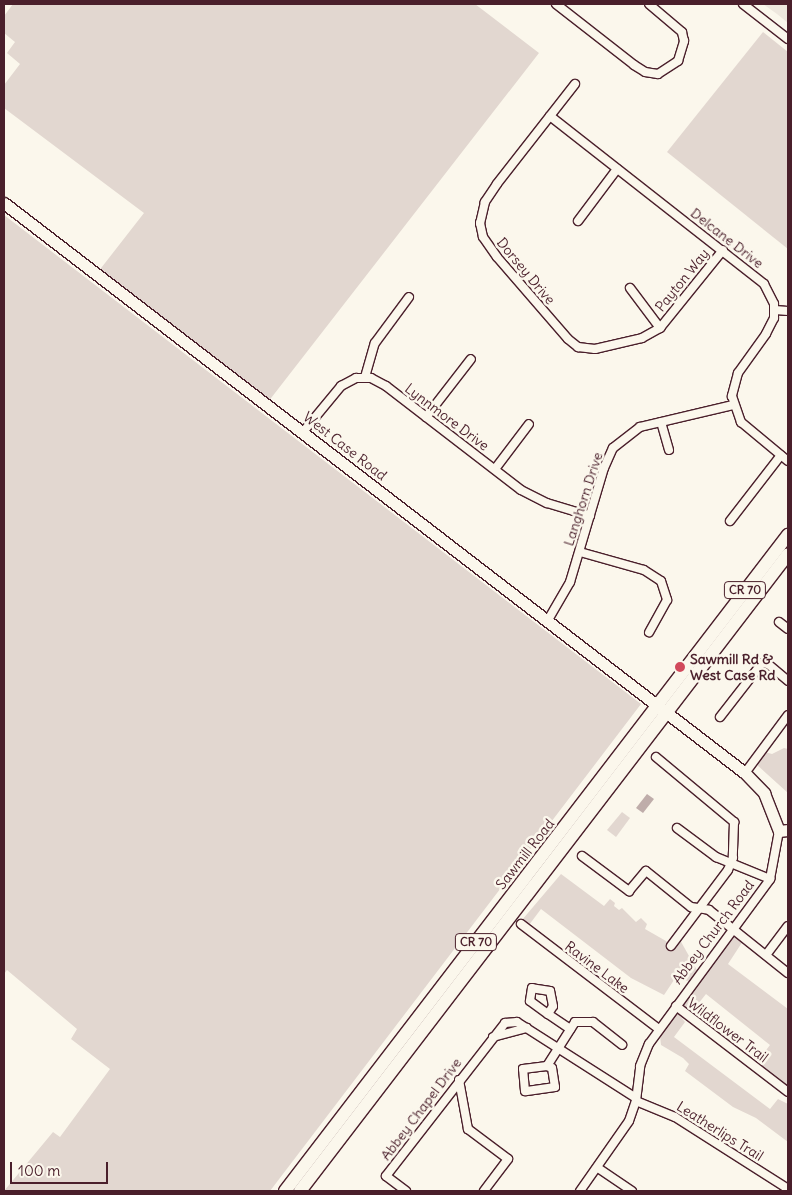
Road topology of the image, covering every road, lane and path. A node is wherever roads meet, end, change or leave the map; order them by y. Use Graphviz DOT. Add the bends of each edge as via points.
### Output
graph roads {
  1 [pos="556,4"];
  2 [pos="649,4"];
  3 [pos="743,4"];
  4 [pos="788,39"];
  5 [pos="575,84"];
  6 [pos="550,116"];
  7 [pos="618,169"];
  8 [pos="4,203"];
  9 [pos="578,221"];
  10 [pos="723,250"];
  11 [pos="630,288"];
  12 [pos="410,297"];
  13 [pos="775,310"];
  14 [pos="788,311"];
  15 [pos="660,328"];
  16 [pos="605,346"];
  17 [pos="471,359"];
  18 [pos="365,377"];
  19 [pos="733,405"];
  20 [pos="426,417"];
  21 [pos="661,422"];
  22 [pos="529,424"];
  23 [pos="303,432"];
  24 [pos="669,450"];
  25 [pos="781,455"];
  26 [pos="788,461"];
  27 [pos="495,469"];
  28 [pos="590,516"];
  29 [pos="730,521"];
  30 [pos="788,535"];
  31 [pos="580,552"];
  32 [pos="788,554"];
  33 [pos="548,620"];
  34 [pos="779,622"];
  35 [pos="788,629"];
  36 [pos="649,632"];
  37 [pos="788,680"];
  38 [pos="662,708"];
  39 [pos="788,715"];
  40 [pos="720,717"];
  41 [pos="656,757"];
  42 [pos="746,773"];
  43 [pos="677,828"];
  44 [pos="784,830"];
  45 [pos="582,856"];
  46 [pos="730,864"];
  47 [pos="770,879"];
  48 [pos="698,909"];
  49 [pos="521,924"];
  50 [pos="788,926"];
  51 [pos="735,929"];
  52 [pos="671,946"];
  53 [pos="766,956"];
  54 [pos="788,973"];
  55 [pos="676,1006"];
  56 [pos="548,1014"];
  57 [pos="570,1029"];
  58 [pos="658,1029"];
  59 [pos="622,1045"];
  60 [pos="557,1048"];
  61 [pos="547,1066"];
  62 [pos="459,1080"];
  63 [pos="788,1092"];
  64 [pos="636,1099"];
  65 [pos="598,1168"];
  66 [pos="788,1189"];
  67 [pos="285,1191"];
  68 [pos="300,1191"];
  69 [pos="406,1191"];
  70 [pos="484,1191"];
  71 [pos="580,1191"];
  72 [pos="632,1191"];
  1 -- 2 [label="street" via="634,65 645,72 658,74 678,61 684,42 682,32"];
  3 -- 4 [label="street"];
  5 -- 6 [label="street, Dorsey Drive"];
  6 -- 7 [label="street, Delcane Drive"];
  6 -- 16 [label="street, Dorsey Drive" via="485,202 480,215 481,233 497,257 568,340 584,349"];
  7 -- 9 [label="street"];
  7 -- 10 [label="street, Delcane Drive"];
  8 -- 23 [label="main road, West Case Road"];
  10 -- 13 [label="street, Delcane Drive" via="764,284"];
  10 -- 15 [label="street, Payton Way"];
  11 -- 15 [label="street"];
  12 -- 18 [label="street" via="375,343"];
  13 -- 14 [label="street"];
  13 -- 19 [label="street" via="766,334 738,372 732,388"];
  15 -- 16 [label="street, Payton Way" via="642,338"];
  17 -- 20 [label="street"];
  18 -- 20 [label="street, Lynnmore Drive" via="382,383"];
  18 -- 23 [label="street" via="341,386"];
  19 -- 21 [label="street, Langhorn Drive"];
  19 -- 25 [label="street" via="745,426"];
  20 -- 27 [label="street, Lynnmore Drive"];
  21 -- 24 [label="street"];
  21 -- 28 [label="street, Langhorn Drive" via="634,430 613,448"];
  22 -- 27 [label="street"];
  23 -- 33 [label="main road, West Case Road"];
  25 -- 26 [label="street"];
  25 -- 29 [label="street"];
  27 -- 28 [label="street, Lynnmore Drive" via="535,498"];
  28 -- 31 [label="street, Langhorn Drive"];
  30 -- 38 [label="main road, Sawmill Road / CR 70"];
  31 -- 33 [label="street, Langhorn Drive" via="567,590"];
  31 -- 36 [label="street" via="644,570 661,581 667,600"];
  32 -- 38 [label="main road, Sawmill Road / CR 70"];
  33 -- 38 [label="main road, West Case Road"];
  34 -- 35 [label="street"];
  37 -- 40 [label="street" via="762,663"];
  38 -- 42 [label="main road, Abbey Church Road"];
  38 -- 67 [label="main road, Sawmill Road / CR 70"];
  38 -- 68 [label="main road, Sawmill Road / CR 70"];
  39 -- 42 [label="street"];
  41 -- 46 [label="street" via="732,818 734,844"];
  42 -- 44 [label="main road, Abbey Church Road" via="764,793"];
  43 -- 46 [label="street"];
  44 -- 47 [label="street, Abbey Church Road"];
  45 -- 48 [label="street" via="629,892 646,871 691,907"];
  46 -- 47 [label="street"];
  46 -- 48 [label="street"];
  47 -- 51 [label="street, Abbey Church Road"];
  48 -- 51 [label="street" via="710,910"];
  48 -- 52 [label="street"];
  49 -- 58 [label="street, Ravine Lake"];
  50 -- 53 [label="street"];
  51 -- 53 [label="street"];
  51 -- 55 [label="street, Abbey Church Road"];
  53 -- 54 [label="street"];
  55 -- 58 [label="street, Abbey Church Road"];
  55 -- 63 [label="street, Wildflower Trail"];
  56 -- 57 [label="street"];
  57 -- 59 [label="street" via="575,1022 593,1022"];
  57 -- 60 [label="street"];
  58 -- 64 [label="street, Abbey Church Road" via="643,1057"];
  60 -- 61 [label="street"];
  60 -- 62 [label="street, Abbey Chapel Drive" via="517,1022 505,1022"];
  60 -- 64 [label="street, Abbey Chapel Drive"];
  61 -- 61 [label="street" via="552,1068 555,1087 525,1091 523,1070"];
  62 -- 69 [label="street, Abbey Chapel Drive" via="386,1176"];
  62 -- 70 [label="street" via="468,1129 508,1159"];
  64 -- 65 [label="street, Abbey Church Road" via="624,1130"];
  64 -- 66 [label="street, Leatherlips Trail" via="676,1117"];
  65 -- 71 [label="street, Abbey Church Road"];
  65 -- 72 [label="street"];
}
